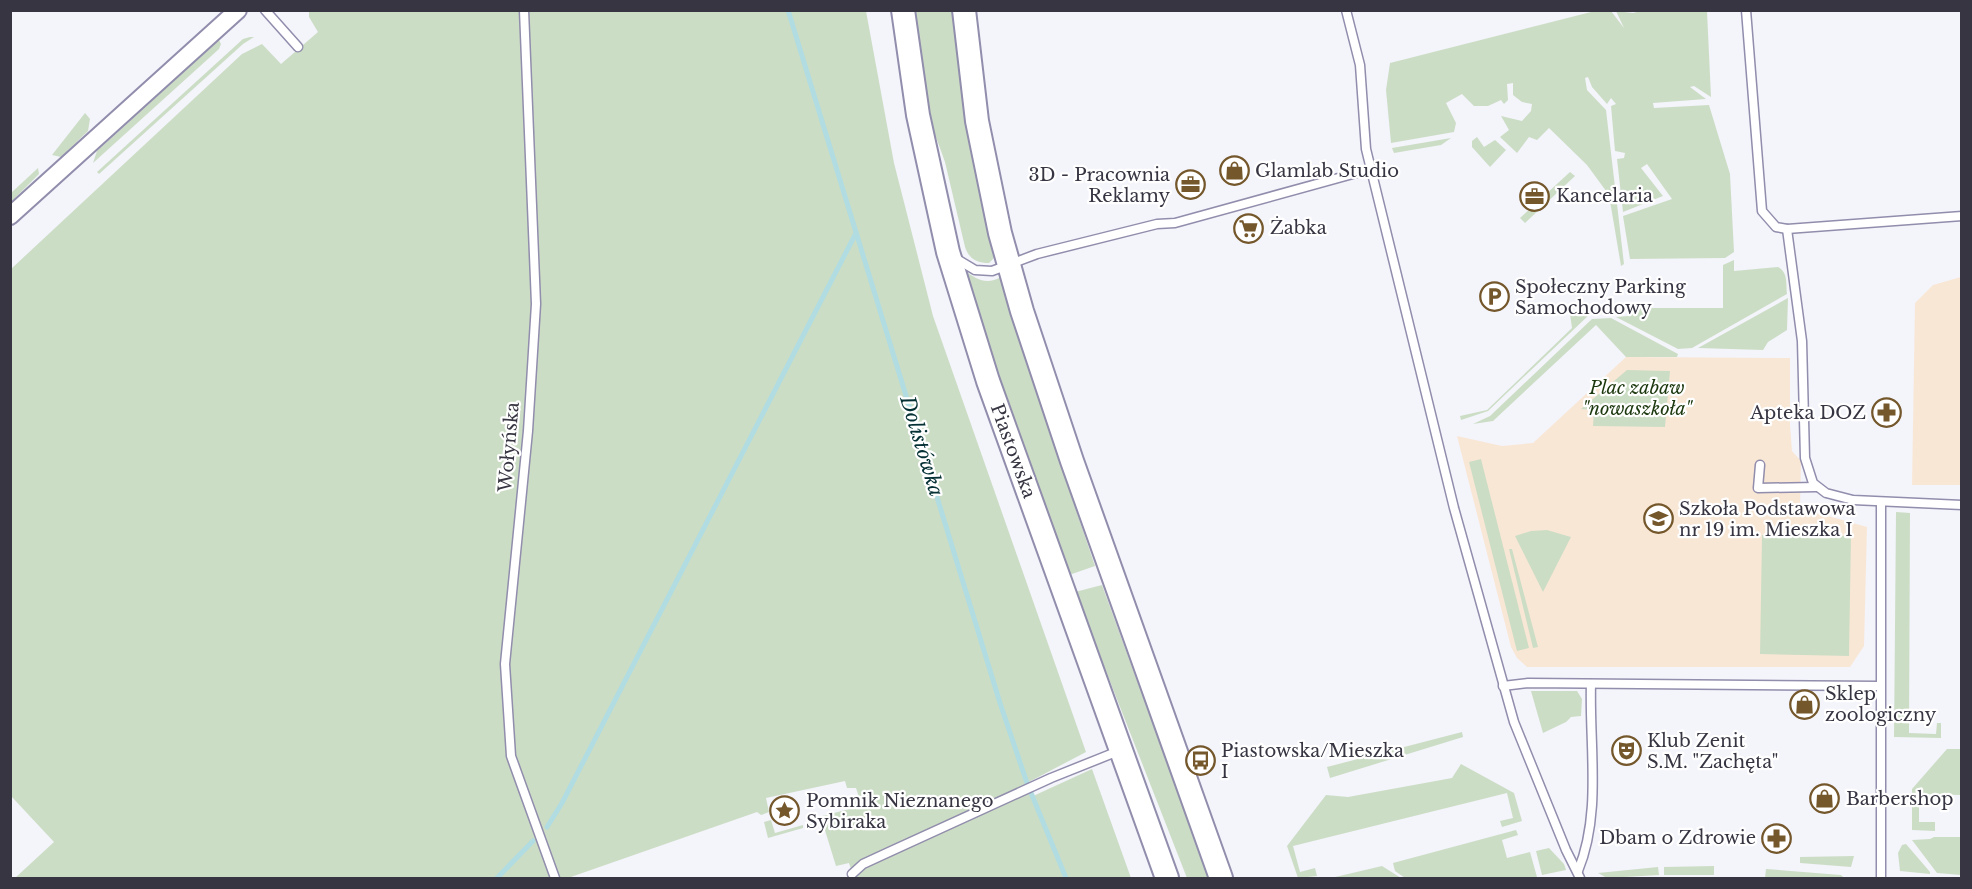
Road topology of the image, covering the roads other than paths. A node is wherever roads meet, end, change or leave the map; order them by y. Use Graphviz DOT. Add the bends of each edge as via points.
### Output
graph roads {
  1 [pos="238,10"];
  2 [pos="265,10"];
  3 [pos="524,10"];
  4 [pos="903,10"];
  5 [pos="964,10"];
  6 [pos="1346,10"];
  7 [pos="1746,10"];
  8 [pos="298,47"];
  9 [pos="1371,169"];
  10 [pos="10,216"];
  11 [pos="1962,216"];
  12 [pos="1787,229"];
  13 [pos="948,252"];
  14 [pos="1008,263"];
  15 [pos="1760,465"];
  16 [pos="1816,487"];
  17 [pos="1881,503"];
  18 [pos="1962,505"];
  19 [pos="1591,684"];
  20 [pos="1503,686"];
  21 [pos="1880,686"];
  22 [pos="1121,749"];
  23 [pos="852,874"];
  24 [pos="1579,875"];
  25 [pos="555,879"];
  26 [pos="1167,879"];
  27 [pos="1221,879"];
  28 [pos="1881,879"];
  1 -- 10 [label="street"];
  2 -- 8 [label="lane"];
  3 -- 25 [label="lane, Wołyńska" via="536,304 505,664 506,694 511,756"];
  4 -- 13 [label="main road, Piastowska" via="920,126"];
  5 -- 14 [label="main road" via="977,121"];
  6 -- 9 [label="lane" via="1360,65"];
  7 -- 12 [label="lane" via="1762,211 1776,227"];
  9 -- 14 [label="lane" via="1175,223 1157,224"];
  9 -- 20 [label="lane" via="1454,508"];
  11 -- 12 [label="lane"];
  12 -- 16 [label="lane" via="1802,341 1804,458"];
  13 -- 14 [label="lane" via="963,264 985,272"];
  13 -- 22 [label="main road, Piastowska" via="988,381"];
  14 -- 27 [label="main road" via="1072,461"];
  15 -- 16 [label="lane" via="1758,488"];
  16 -- 17 [label="lane" via="1836,497"];
  17 -- 18 [label="lane"];
  17 -- 21 [label="lane"];
  19 -- 20 [label="lane"];
  19 -- 21 [label="lane"];
  19 -- 24 [label="lane" via="1592,793 1588,840"];
  20 -- 24 [label="lane"];
  21 -- 28 [label="lane"];
  22 -- 23 [label="lane" via="871,860"];
  22 -- 26 [label="main road, Piastowska"];
}
